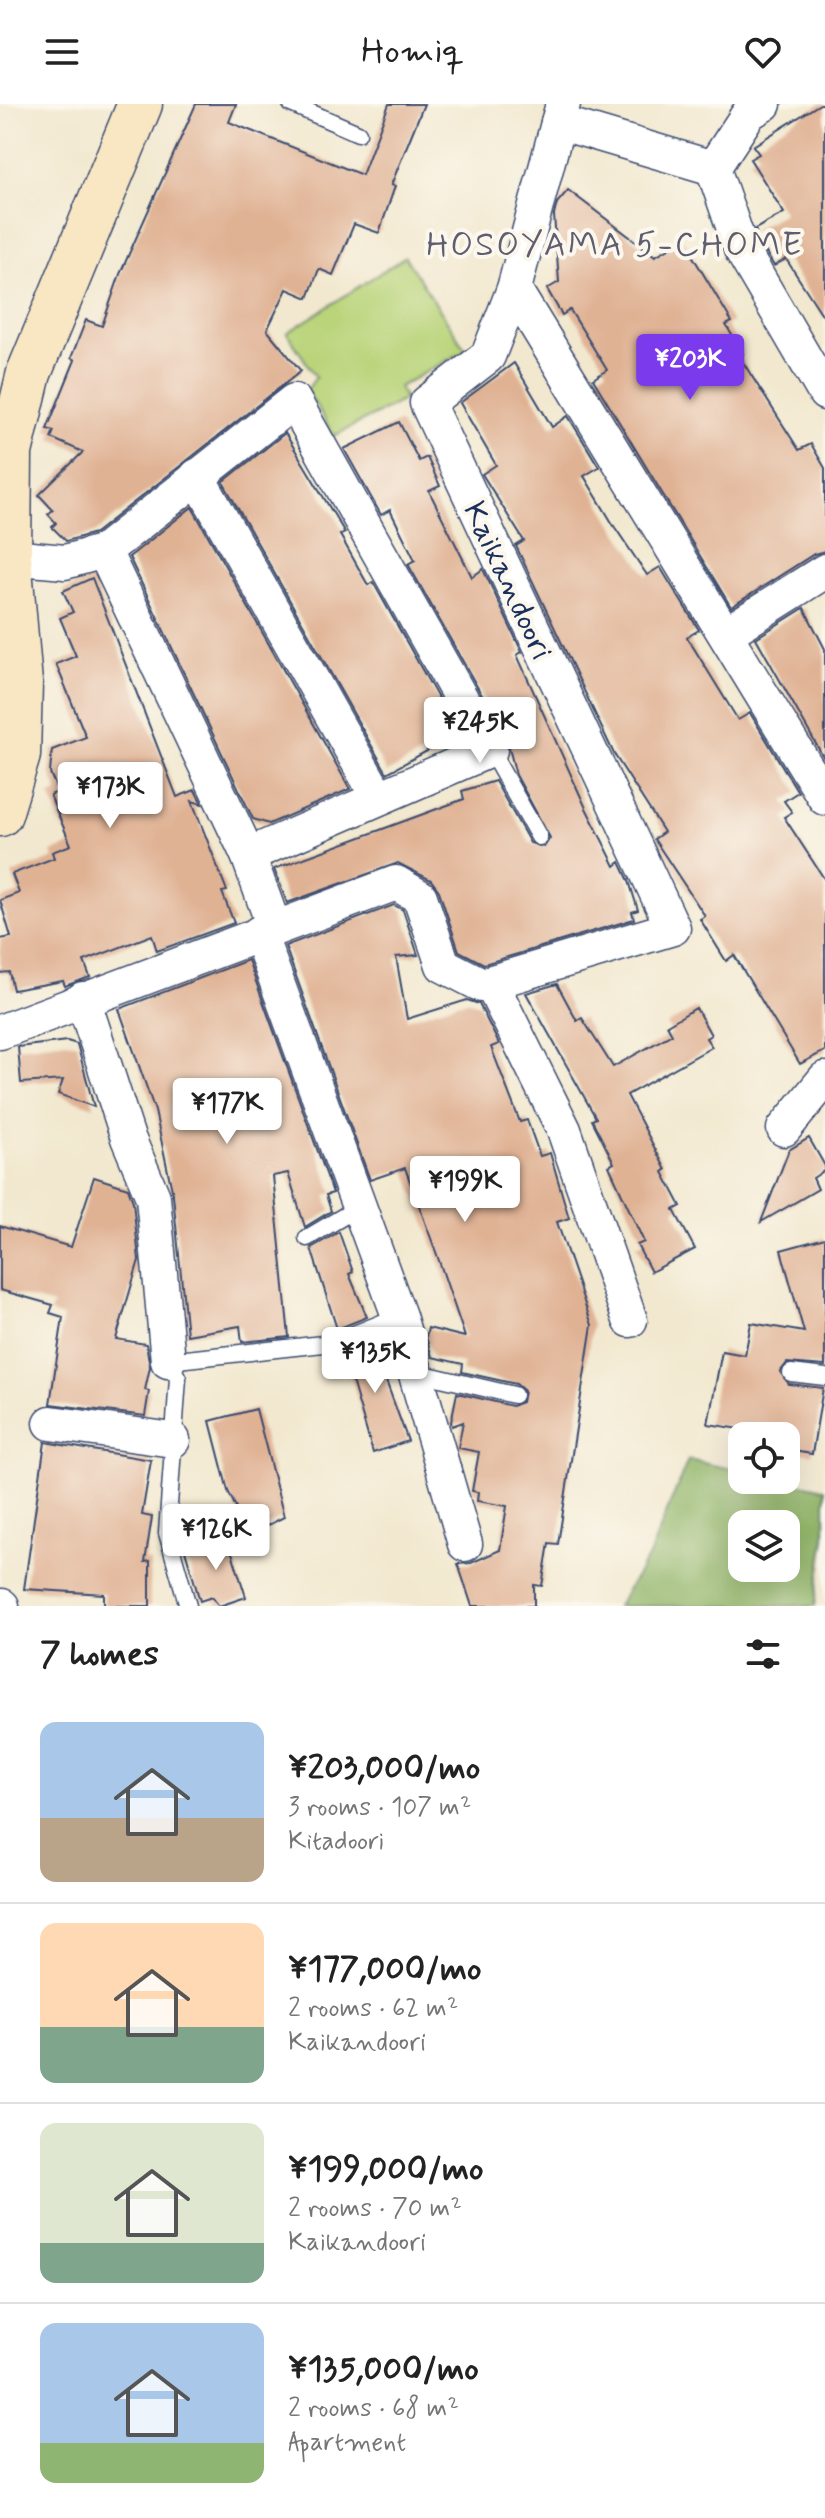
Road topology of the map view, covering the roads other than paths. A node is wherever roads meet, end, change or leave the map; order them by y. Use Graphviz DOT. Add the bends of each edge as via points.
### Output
graph roads {
  1 [pos="140,104"];
  2 [pos="764,104"];
  3 [pos="300,106"];
  4 [pos="560,113"];
  5 [pos="358,133"];
  6 [pos="713,168"];
  7 [pos="514,289"];
  8 [pos="825,393"];
  9 [pos="197,476"];
  10 [pos="104,551"];
  11 [pos="6,568"];
  12 [pos="825,571"];
  13 [pos="727,633"];
  14 [pos="490,750"];
  15 [pos="378,797"];
  16 [pos="825,798"];
  17 [pos="0,814"];
  18 [pos="539,837"];
  19 [pos="248,855"];
  20 [pos="267,930"];
  21 [pos="486,984"];
  22 [pos="83,999"];
  23 [pos="0,1032"];
  24 [pos="825,1079"];
  25 [pos="784,1129"];
  26 [pos="359,1207"];
  27 [pos="307,1238"];
  28 [pos="399,1316"];
  29 [pos="630,1320"];
  30 [pos="168,1361"];
  31 [pos="415,1372"];
  32 [pos="791,1373"];
  33 [pos="825,1377"];
  34 [pos="514,1395"];
  35 [pos="51,1423"];
  36 [pos="173,1440"];
  37 [pos="465,1544"];
  38 [pos="188,1606"];
  1 -- 11 [label="main road" via="29,373 10,452"];
  2 -- 6 [label="street" via="749,113"];
  3 -- 5 [label="lane"];
  4 -- 6 [label="street"];
  4 -- 7 [label="street, Kaikandoori"];
  6 -- 8 [label="street" via="741,249"];
  7 -- 13 [label="street"];
  7 -- 21 [label="street, Kaikandoori" via="488,356 427,403 673,928"];
  9 -- 10 [label="street"];
  9 -- 14 [label="street" via="294,401"];
  9 -- 15 [label="street"];
  10 -- 11 [label="street" via="65,562"];
  10 -- 19 [label="street"];
  11 -- 17 [label="main road" via="20,683 18,755"];
  12 -- 13 [label="street"];
  13 -- 16 [label="street"];
  14 -- 15 [label="street"];
  14 -- 18 [label="lane"];
  15 -- 19 [label="street"];
  19 -- 20 [label="street"];
  20 -- 21 [label="street" via="396,883 420,897 443,965"];
  20 -- 22 [label="street"];
  20 -- 26 [label="street"];
  21 -- 29 [label="street" via="564,1130"];
  22 -- 23 [label="street"];
  22 -- 30 [label="street" via="153,1197"];
  24 -- 25 [label="street"];
  26 -- 27 [label="lane"];
  26 -- 28 [label="street"];
  28 -- 30 [label="lane" via="332,1343"];
  28 -- 31 [label="street"];
  30 -- 36 [label="lane" via="178,1378"];
  31 -- 34 [label="lane"];
  31 -- 37 [label="street"];
  32 -- 33 [label="lane"];
  35 -- 36 [label="street"];
  36 -- 38 [label="lane" via="167,1533"];
}
